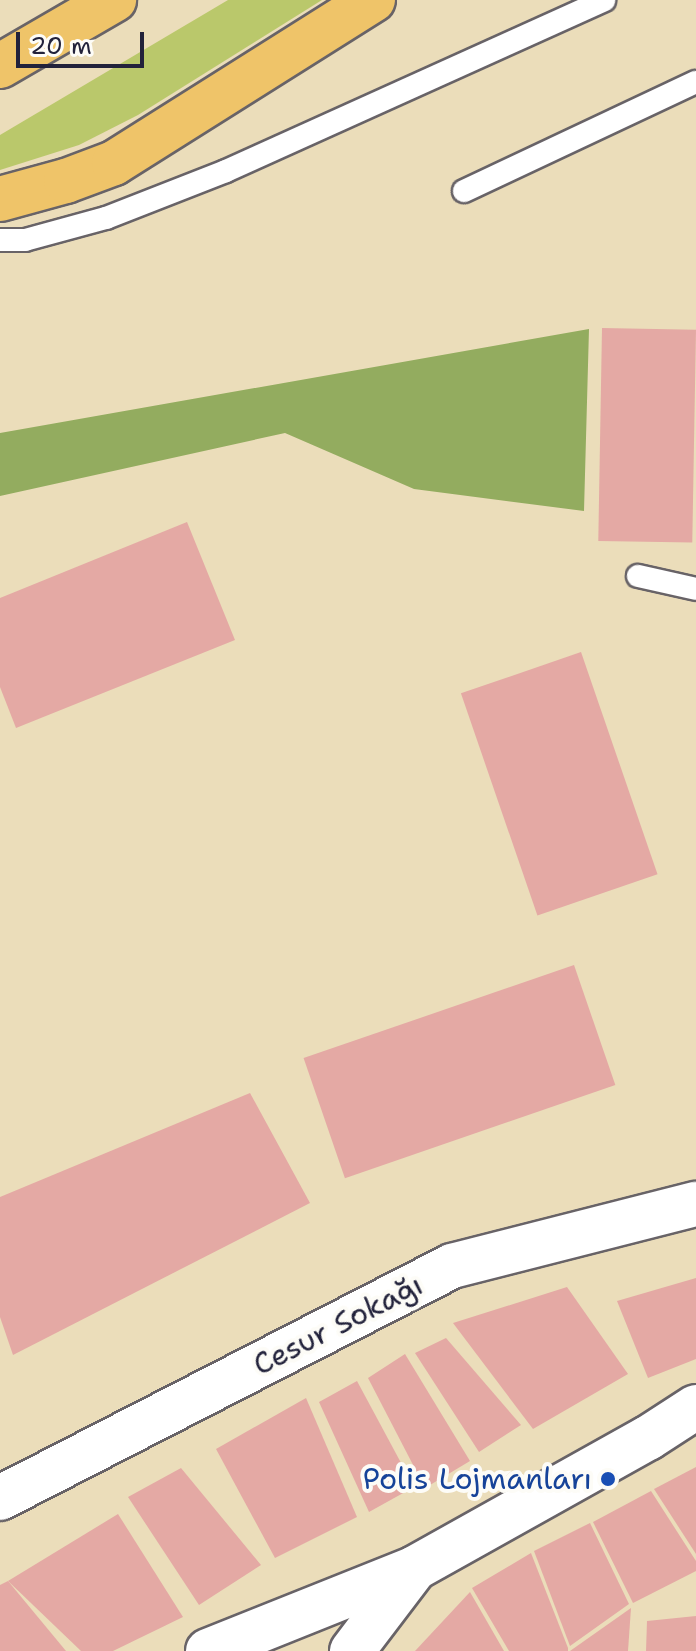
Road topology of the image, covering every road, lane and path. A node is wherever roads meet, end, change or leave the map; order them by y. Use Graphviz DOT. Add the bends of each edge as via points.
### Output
graph roads {
  1 [pos="114,0"];
  2 [pos="373,0"];
  3 [pos="604,0"];
  4 [pos="0,66"];
  5 [pos="696,82"];
  6 [pos="464,191"];
  7 [pos="0,199"];
  8 [pos="0,240"];
  9 [pos="638,576"];
  10 [pos="696,589"];
  11 [pos="696,1204"];
  12 [pos="696,1407"];
  13 [pos="0,1498"];
  14 [pos="415,1568"];
  15 [pos="208,1651"];
  16 [pos="352,1651"];
  1 -- 4 [label="highway"];
  2 -- 7 [label="highway" via="114,163"];
  3 -- 8 [label="lane" via="226,171 106,218 25,240"];
  5 -- 6 [label="lane"];
  9 -- 10 [label="lane"];
  11 -- 13 [label="street, Cesur Sokağı" via="452,1266"];
  12 -- 14 [label="street"];
  14 -- 15 [label="street"];
  14 -- 16 [label="street"];
}
